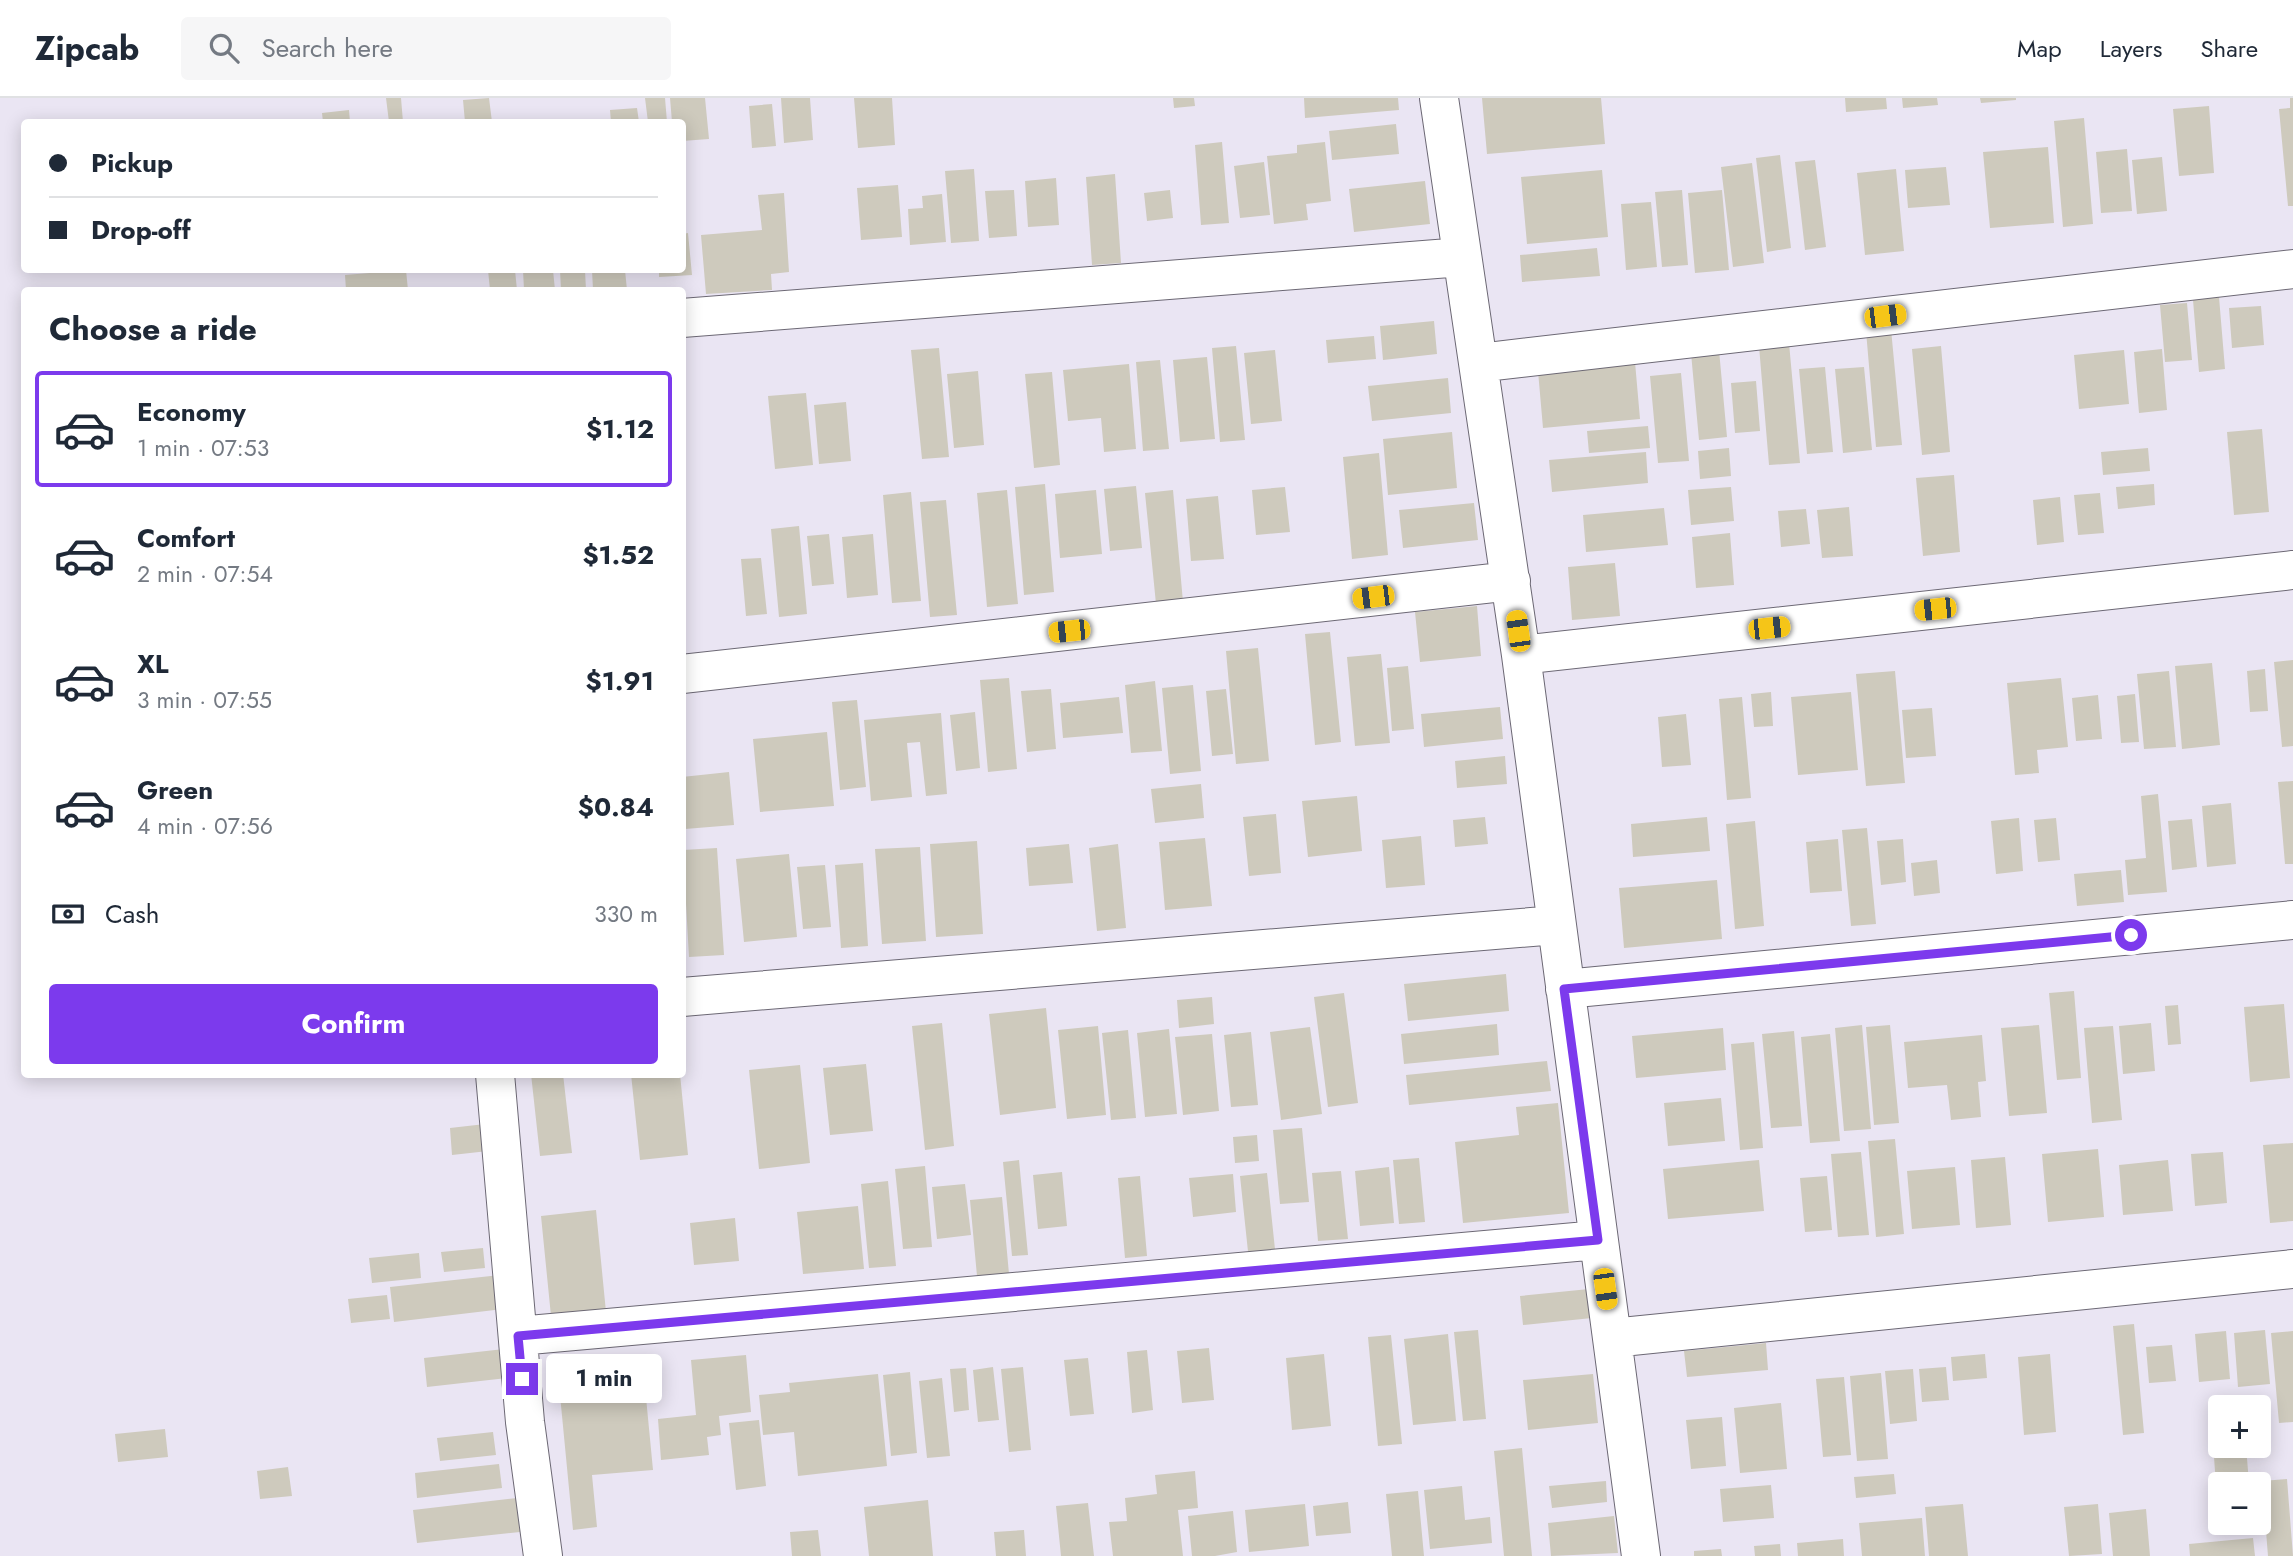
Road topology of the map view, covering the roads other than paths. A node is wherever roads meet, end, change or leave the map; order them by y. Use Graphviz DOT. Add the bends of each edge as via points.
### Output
graph roads {
  1 [pos="1439,98"];
  2 [pos="1462,257"];
  3 [pos="2293,269"];
  4 [pos="686,318"];
  5 [pos="1478,363"];
  6 [pos="2293,570"];
  7 [pos="1511,581"];
  8 [pos="1521,655"];
  9 [pos="686,674"];
  10 [pos="2293,920"];
  11 [pos="1556,925"];
  12 [pos="1564,989"];
  13 [pos="686,997"];
  14 [pos="495,1078"];
  15 [pos="1598,1240"];
  16 [pos="2293,1269"];
  17 [pos="518,1336"];
  18 [pos="1612,1338"];
  19 [pos="543,1556"];
  20 [pos="1641,1556"];
  1 -- 2 [label="street"];
  2 -- 4 [label="street"];
  2 -- 5 [label="street"];
  3 -- 5 [label="street"];
  5 -- 7 [label="street"];
  6 -- 8 [label="street"];
  7 -- 8 [label="street"];
  7 -- 9 [label="street"];
  8 -- 11 [label="street"];
  10 -- 12 [label="street"];
  11 -- 12 [label="street"];
  11 -- 13 [label="street"];
  12 -- 15 [label="street"];
  14 -- 17 [label="street"];
  15 -- 17 [label="street"];
  15 -- 18 [label="street"];
  16 -- 18 [label="street"];
  17 -- 19 [label="street"];
  18 -- 20 [label="street"];
}
